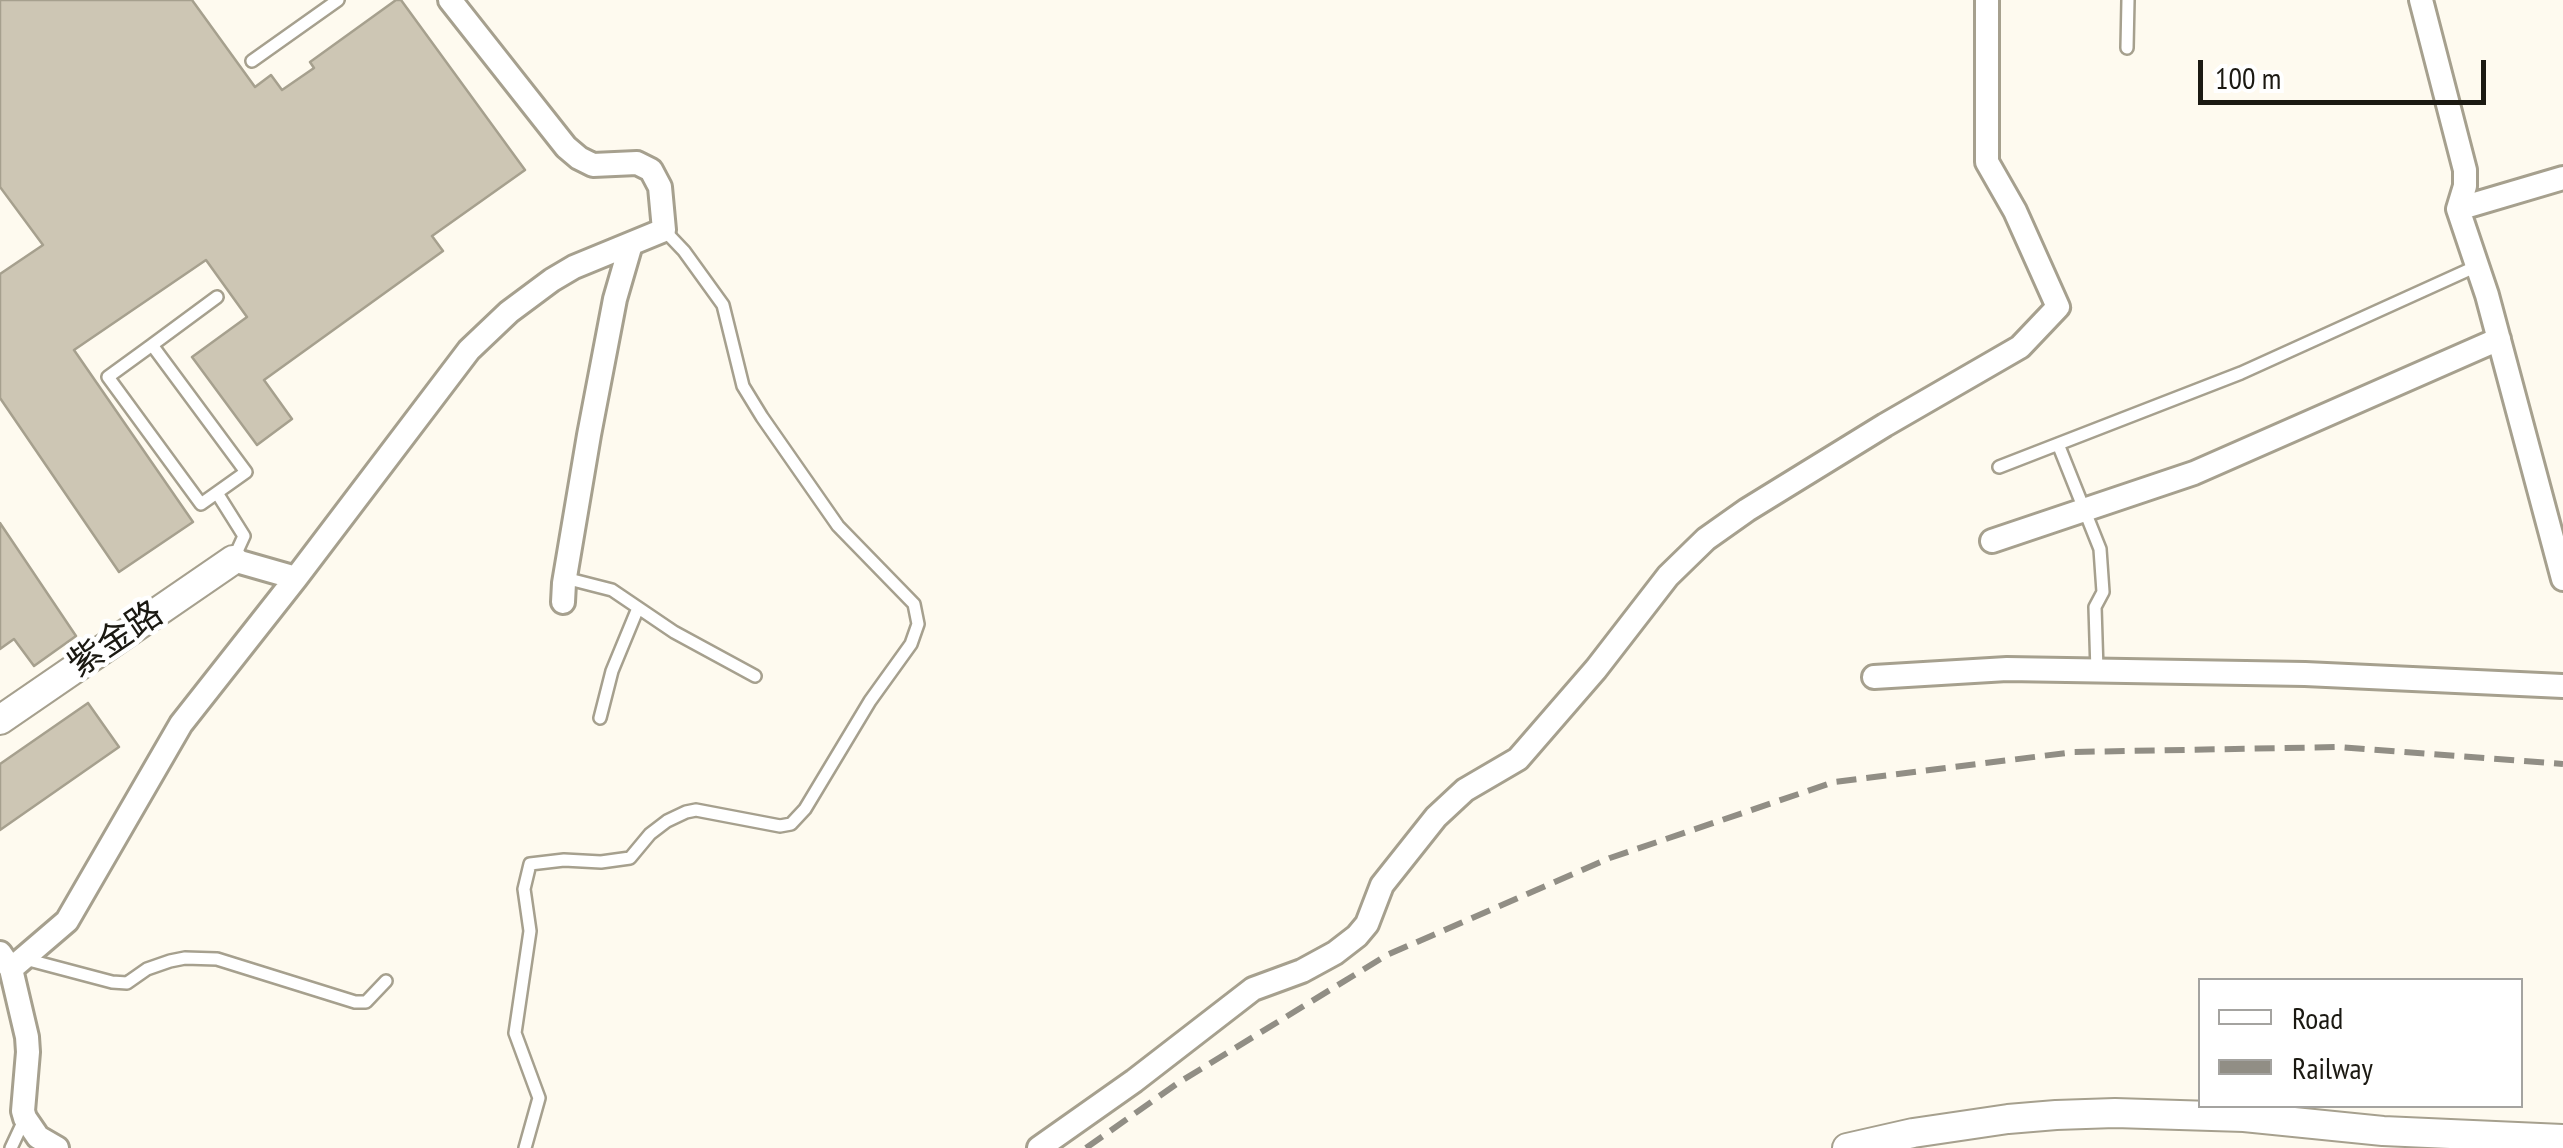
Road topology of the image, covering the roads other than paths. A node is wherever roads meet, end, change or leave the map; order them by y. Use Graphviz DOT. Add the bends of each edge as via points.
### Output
graph roads {
  1 [pos="338,0"];
  2 [pos="450,0"];
  3 [pos="1987,0"];
  4 [pos="2128,0"];
  5 [pos="2421,0"];
  6 [pos="2127,48"];
  7 [pos="252,61"];
  8 [pos="2563,178"];
  9 [pos="2458,209"];
  10 [pos="664,230"];
  11 [pos="630,244"];
  12 [pos="2478,266"];
  13 [pos="218,298"];
  14 [pos="2499,339"];
  15 [pos="152,345"];
  16 [pos="2058,444"];
  17 [pos="1998,467"];
  18 [pos="218,492"];
  19 [pos="2084,510"];
  20 [pos="1992,541"];
  21 [pos="233,560"];
  22 [pos="296,578"];
  23 [pos="2563,578"];
  24 [pos="564,590"];
  25 [pos="638,608"];
  26 [pos="2097,671"];
  27 [pos="755,676"];
  28 [pos="1874,676"];
  29 [pos="2563,686"];
  30 [pos="600,718"];
  31 [pos="0,720"];
  32 [pos="12,960"];
  33 [pos="386,981"];
  34 [pos="25,1118"];
  35 [pos="2563,1139"];
  36 [pos="11,1148"];
  37 [pos="57,1148"];
  38 [pos="525,1148"];
  39 [pos="1039,1148"];
  40 [pos="1847,1148"];
  1 -- 7 [label="lane"];
  2 -- 10 [label="street" via="579,158 651,170 660,186"];
  3 -- 39 [label="street" via="1987,162 2058,307 2020,346 1706,538 1518,759 1465,790 1436,817 1382,885 1357,936 1302,971 1253,989"];
  4 -- 6 [label="lane"];
  5 -- 9 [label="street" via="2465,170"];
  8 -- 9 [label="street"];
  9 -- 12 [label="street"];
  10 -- 11 [label="street"];
  10 -- 38 [label="lane" via="723,304 743,386 762,417 838,526 914,604 918,624 912,644 791,824 696,810 650,834 630,858 530,864 524,889 530,930 515,1033 539,1098"];
  11 -- 22 [label="street" via="563,274 488,330"];
  11 -- 24 [label="street"];
  12 -- 14 [label="street"];
  12 -- 16 [label="lane" via="2242,373"];
  13 -- 15 [label="lane"];
  14 -- 19 [label="street" via="2194,473"];
  14 -- 23 [label="street"];
  15 -- 18 [label="lane" via="246,472"];
  15 -- 18 [label="lane" via="108,377 202,504"];
  16 -- 17 [label="lane"];
  16 -- 19 [label="lane"];
  18 -- 21 [label="lane" via="244,536"];
  19 -- 20 [label="street"];
  19 -- 26 [label="lane" via="2100,550"];
  21 -- 22 [label="street"];
  21 -- 31 [label="street, 紫金路"];
  22 -- 32 [label="street" via="181,724 67,922"];
  24 -- 25 [label="lane" via="612,590"];
  25 -- 27 [label="lane"];
  25 -- 30 [label="lane"];
  26 -- 28 [label="street"];
  26 -- 29 [label="street"];
  32 -- 33 [label="lane" via="128,984 170,961 216,959 355,1002 366,1002"];
  32 -- 34 [label="street" via="27,1037"];
  34 -- 36 [label="lane"];
  34 -- 37 [label="street"];
  35 -- 40 [label="street" via="2244,1118 2056,1114"];
}
